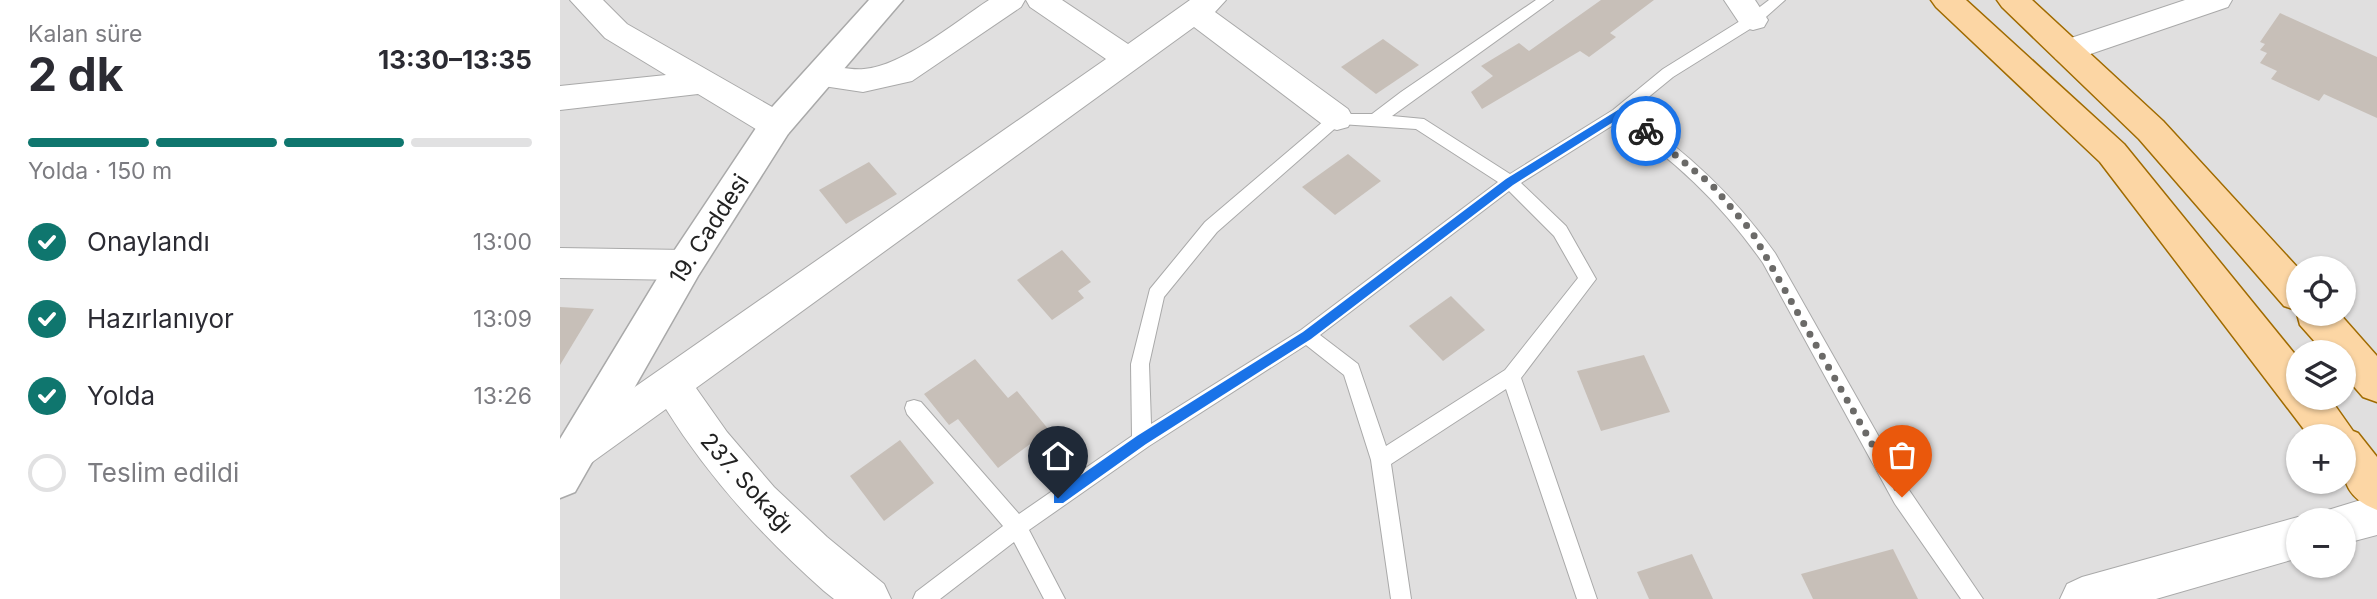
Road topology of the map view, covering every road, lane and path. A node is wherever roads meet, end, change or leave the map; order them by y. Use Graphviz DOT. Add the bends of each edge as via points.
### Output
graph roads {
  1 [pos="887,0"];
  2 [pos="1010,0"];
  3 [pos="1041,0"];
  4 [pos="1546,0"];
  5 [pos="1778,0"];
  6 [pos="1947,0"];
  7 [pos="2013,0"];
  8 [pos="2217,0"];
  9 [pos="597,4"];
  10 [pos="1202,6"];
  11 [pos="1746,10"];
  12 [pos="2067,51"];
  13 [pos="1128,59"];
  14 [pos="821,76"];
  15 [pos="703,82"];
  16 [pos="560,98"];
  17 [pos="1618,114"];
  18 [pos="1337,118"];
  19 [pos="1376,120"];
  20 [pos="776,125"];
  21 [pos="1510,182"];
  22 [pos="560,263"];
  23 [pos="685,265"];
  24 [pos="2286,282"];
  25 [pos="2326,326"];
  26 [pos="1307,335"];
  27 [pos="2286,374"];
  28 [pos="1511,376"];
  29 [pos="671,383"];
  30 [pos="2377,384"];
  31 [pos="914,408"];
  32 [pos="2314,410"];
  33 [pos="2325,424"];
  34 [pos="1142,440"];
  35 [pos="1381,460"];
  36 [pos="2356,463"];
  37 [pos="568,464"];
  38 [pos="2377,490"];
  39 [pos="2377,515"];
  40 [pos="2356,521"];
  41 [pos="1017,527"];
  42 [pos="2286,540"];
  43 [pos="869,599"];
  44 [pos="923,599"];
  45 [pos="1055,599"];
  46 [pos="1401,599"];
  47 [pos="1587,599"];
  48 [pos="1973,599"];
  49 [pos="2082,599"];
  1 -- 14 [label="street, 19. Caddesi"];
  2 -- 14 [label="street" via="901,73 863,81"];
  3 -- 13 [label="street"];
  4 -- 19 [label="lane"];
  5 -- 11 [label="lane"];
  6 -- 27 [label="main road" via="2112,153"];
  7 -- 12 [label="main road"];
  8 -- 12 [label="street"];
  9 -- 15 [label="street" via="616,32"];
  10 -- 13 [label="street"];
  10 -- 18 [label="street"];
  11 -- 17 [label="lane"];
  12 -- 24 [label="main road" via="2151,130"];
  13 -- 29 [label="street"];
  14 -- 20 [label="street, 19. Caddesi"];
  15 -- 16 [label="street"];
  15 -- 20 [label="street"];
  17 -- 21 [label="lane"];
  17 -- 48 [label="lane" via="1683,159 1752,232 1902,497"];
  18 -- 19 [label="lane"];
  18 -- 34 [label="lane" via="1211,227 1156,295 1140,364"];
  19 -- 21 [label="lane" via="1419,123"];
  20 -- 23 [label="street, 19. Caddesi"];
  21 -- 26 [label="lane"];
  21 -- 28 [label="lane" via="1560,230 1587,279"];
  22 -- 23 [label="street"];
  23 -- 37 [label="street, 19. Caddesi"];
  25 -- 30 [label="main road"];
  26 -- 34 [label="lane"];
  26 -- 35 [label="lane" via="1352,370"];
  28 -- 35 [label="lane"];
  28 -- 47 [label="lane"];
  29 -- 37 [label="street"];
  29 -- 43 [label="street, 237. Sokağı" via="699,431 762,507"];
  31 -- 41 [label="lane"];
  32 -- 33 [label="main road"];
  34 -- 41 [label="lane"];
  35 -- 46 [label="lane"];
  36 -- 38 [label="main road"];
  39 -- 40 [label="street"];
  41 -- 44 [label="lane"];
  41 -- 45 [label="lane"];
  42 -- 49 [label="street"];
}
